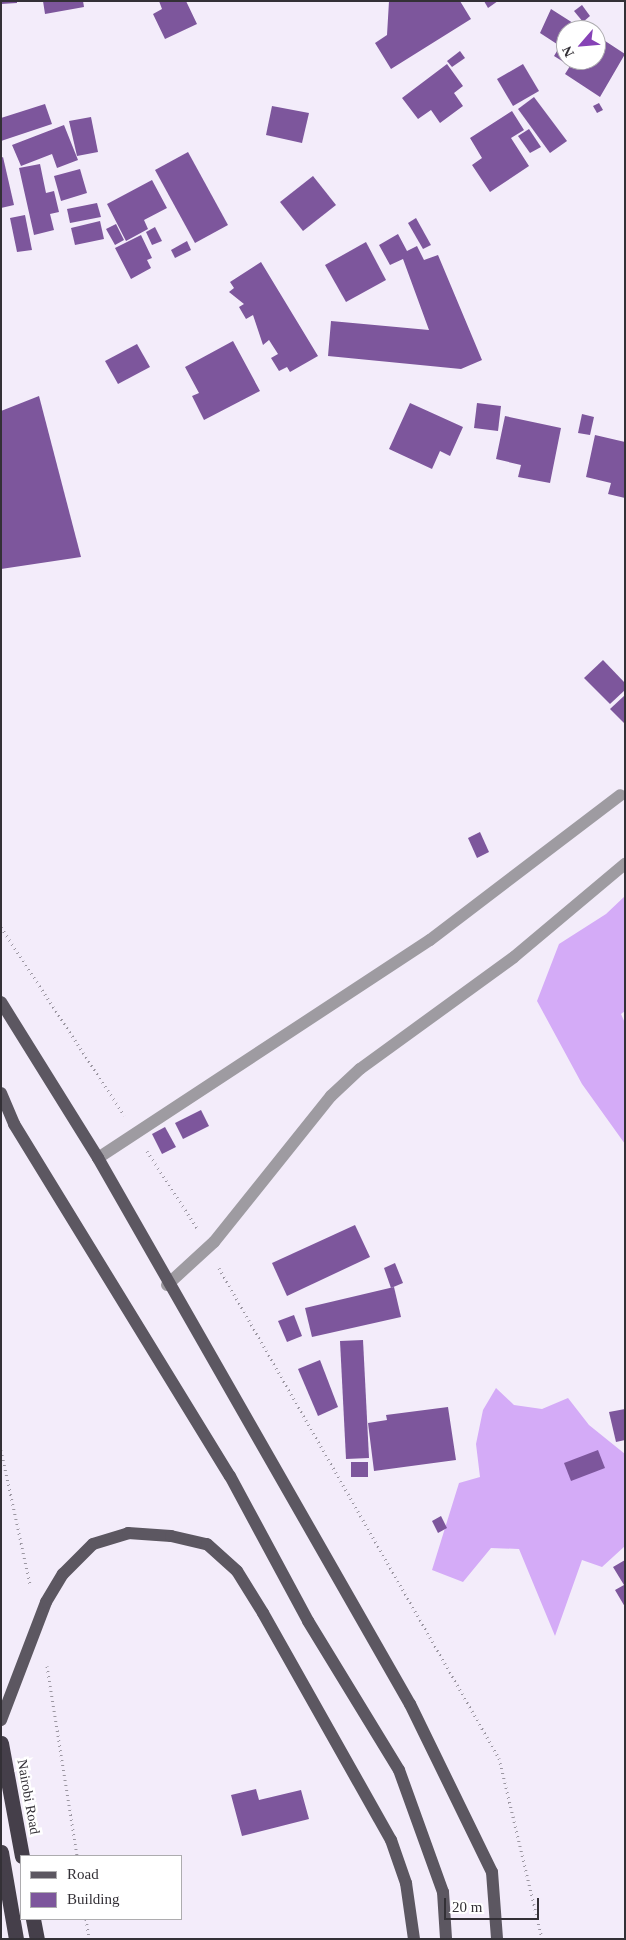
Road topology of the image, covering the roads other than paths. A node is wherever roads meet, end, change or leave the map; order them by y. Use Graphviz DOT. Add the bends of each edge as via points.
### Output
graph roads {
  1 [pos="620,795"];
  2 [pos="625,864"];
  3 [pos="1,1002"];
  4 [pos="1,1093"];
  5 [pos="98,1158"];
  6 [pos="167,1285"];
  7 [pos="1,1720"];
  8 [pos="1,1743"];
  9 [pos="1,1852"];
  10 [pos="22,1855"];
  11 [pos="33,1920"];
  12 [pos="16,1939"];
  13 [pos="37,1939"];
  14 [pos="414,1939"];
  15 [pos="446,1939"];
  16 [pos="497,1939"];
  1 -- 5 [label="street" via="430,940"];
  2 -- 6 [label="street" via="514,957 360,1069 331,1096 208,1247"];
  3 -- 5 [label="main road"];
  4 -- 15 [label="main road" via="14,1124 230,1476 308,1621 399,1770 443,1892"];
  5 -- 6 [label="main road"];
  6 -- 16 [label="main road" via="289,1487 410,1704 492,1872"];
  7 -- 14 [label="main road" via="46,1602 63,1574 93,1544 128,1533 170,1536 207,1544 237,1571 391,1840 406,1883"];
  8 -- 10 [label="highway, Nairobi Road"];
  9 -- 12 [label="highway"];
  11 -- 13 [label="highway"];
}
